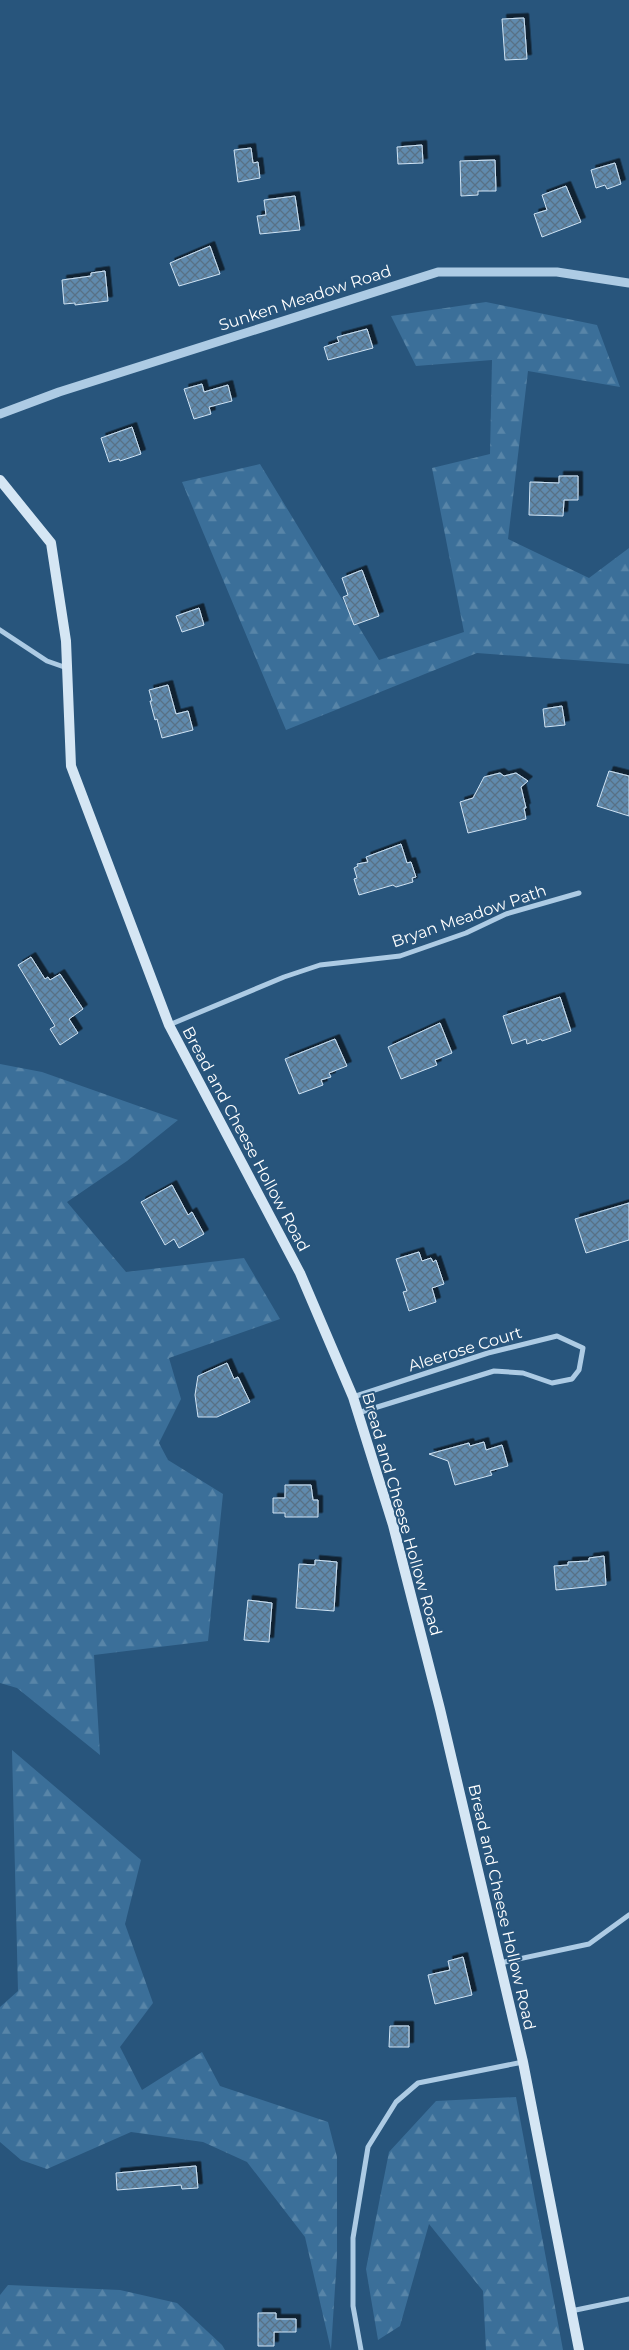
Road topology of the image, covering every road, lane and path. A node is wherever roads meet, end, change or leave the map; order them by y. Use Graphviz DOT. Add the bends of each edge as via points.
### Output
graph roads {
  1 [pos="629,283"];
  2 [pos="0,414"];
  3 [pos="0,480"];
  4 [pos="0,630"];
  5 [pos="67,668"];
  6 [pos="579,893"];
  7 [pos="169,1025"];
  8 [pos="353,1397"];
  9 [pos="358,1413"];
  10 [pos="629,1915"];
  11 [pos="500,1963"];
  12 [pos="523,2062"];
  13 [pos="629,2299"];
  14 [pos="571,2311"];
  15 [pos="361,2350"];
  16 [pos="580,2350"];
  1 -- 2 [label="street, Sunken Meadow Road" via="557,272 438,272 68,389"];
  3 -- 5 [label="main road, Bread and Cheese Hollow Road" via="51,543"];
  4 -- 5 [label="street" via="47,661"];
  5 -- 7 [label="main road, Bread and Cheese Hollow Road" via="71,766"];
  6 -- 7 [label="street, Bryan Meadow Path" via="506,914 466,934 400,956 320,965"];
  7 -- 8 [label="main road, Bread and Cheese Hollow Road" via="300,1273"];
  8 -- 9 [label="main road, Bread and Cheese Hollow Road"];
  8 -- 9 [label="street, Aleerose Court" via="488,1353 557,1336 583,1348 579,1370 572,1378 552,1383 523,1373 494,1371"];
  9 -- 11 [label="main road, Bread and Cheese Hollow Road" via="393,1525"];
  10 -- 11 [label="street" via="590,1944"];
  11 -- 12 [label="main road, Bread and Cheese Hollow Road"];
  12 -- 14 [label="main road, Bread and Cheese Hollow Road"];
  12 -- 15 [label="street" via="418,2083 396,2102 368,2148 354,2238 353,2306"];
  13 -- 14 [label="street"];
  14 -- 16 [label="main road, Bread and Cheese Hollow Road"];
}
